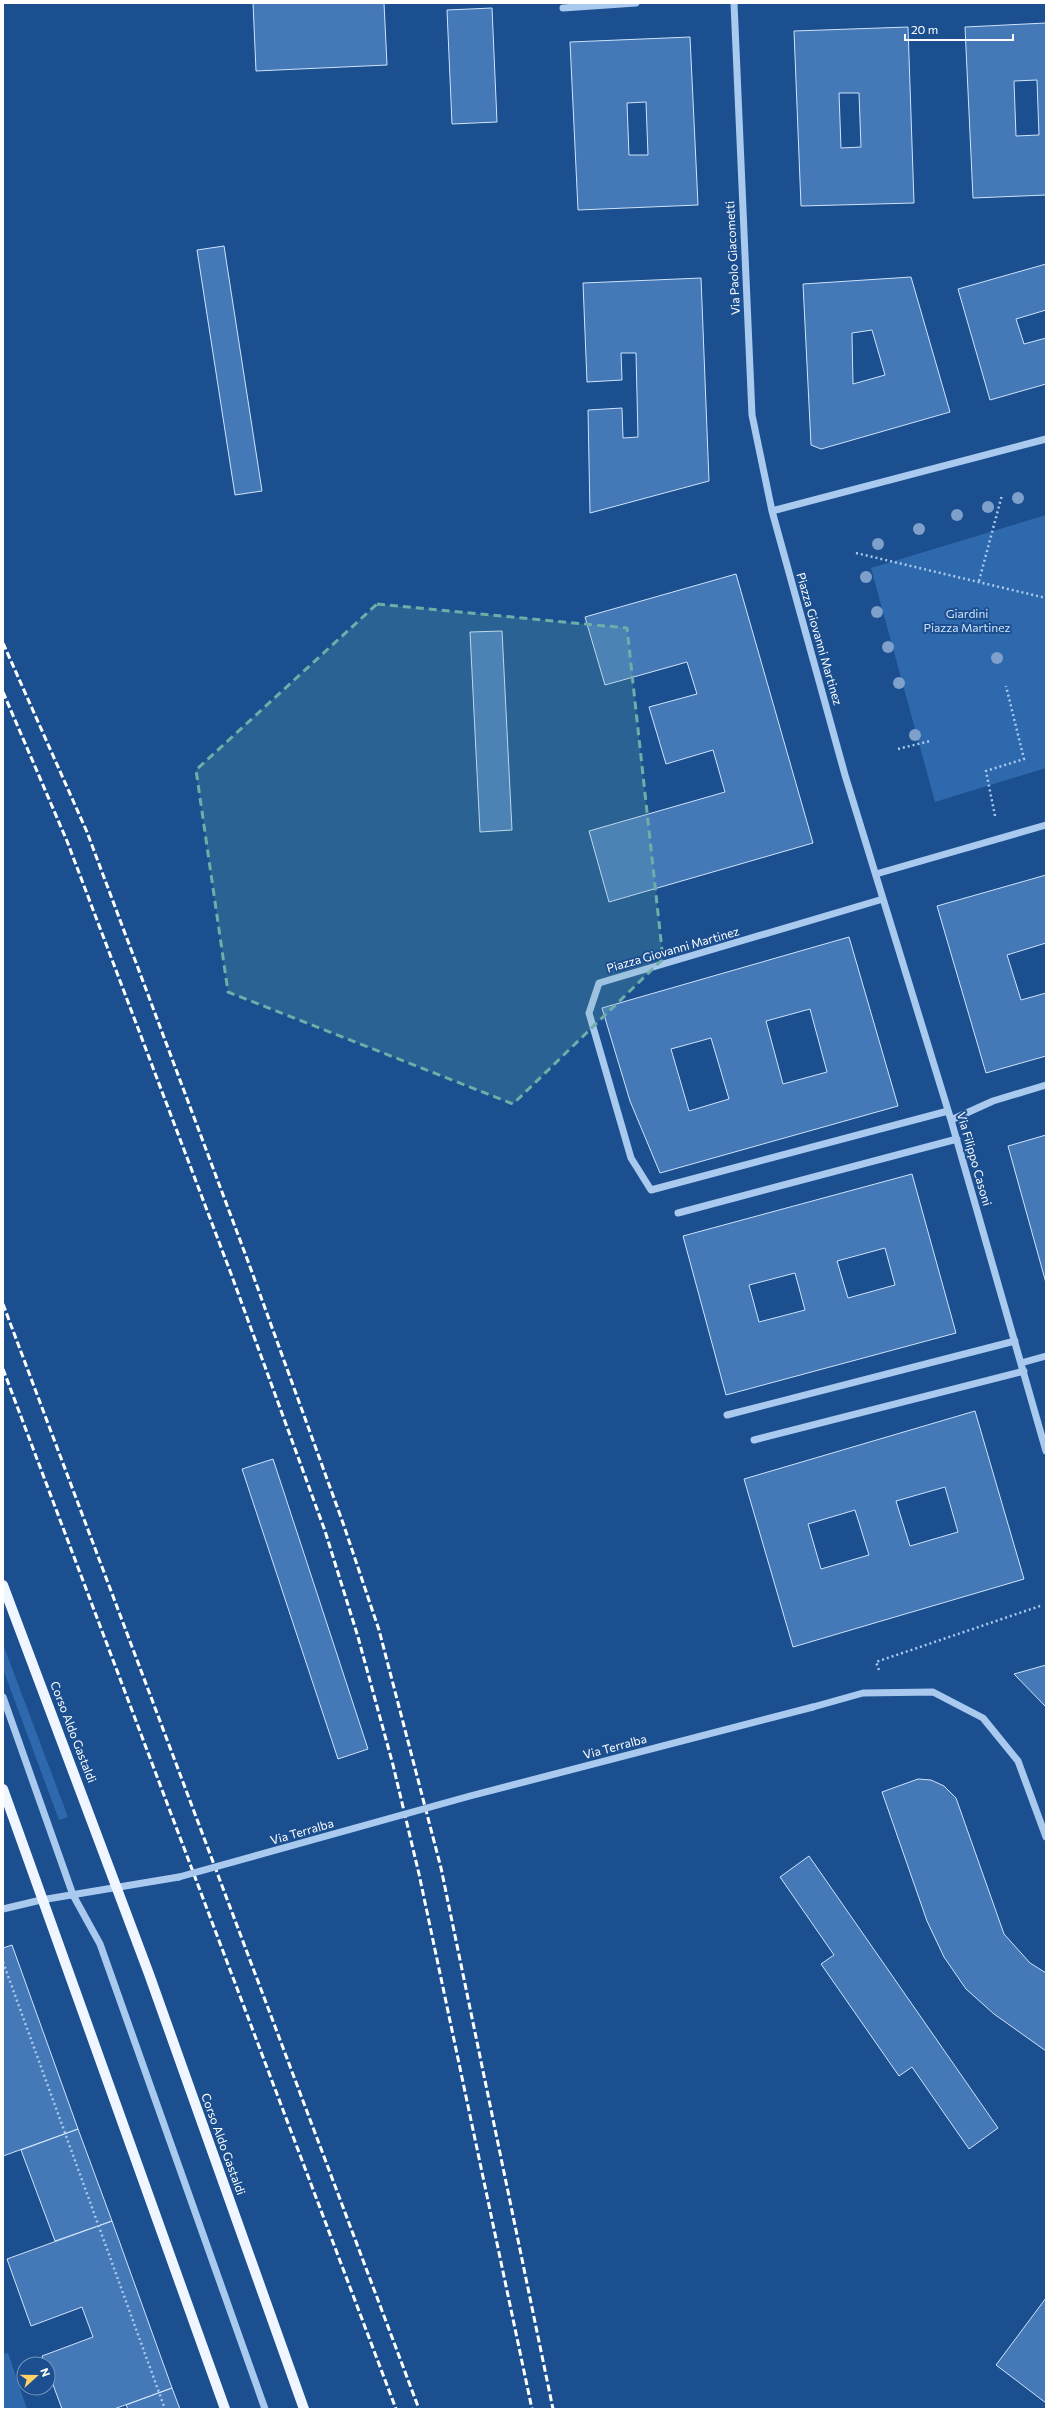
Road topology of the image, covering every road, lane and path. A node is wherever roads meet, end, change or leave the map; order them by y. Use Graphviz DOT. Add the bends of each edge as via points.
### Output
graph roads {
  1 [pos="636,3"];
  2 [pos="734,3"];
  3 [pos="563,8"];
  4 [pos="1046,439"];
  5 [pos="1002,495"];
  6 [pos="772,511"];
  7 [pos="856,553"];
  8 [pos="979,581"];
  9 [pos="1046,598"];
  10 [pos="1006,686"];
  11 [pos="930,741"];
  12 [pos="898,749"];
  13 [pos="1046,825"];
  14 [pos="999,838"];
  15 [pos="876,874"];
  16 [pos="883,899"];
  17 [pos="1046,1085"];
  18 [pos="948,1111"];
  19 [pos="952,1120"];
  20 [pos="957,1139"];
  21 [pos="678,1213"];
  22 [pos="1015,1341"];
  23 [pos="1046,1356"];
  24 [pos="1021,1363"];
  25 [pos="1024,1371"];
  26 [pos="727,1415"];
  27 [pos="754,1440"];
  28 [pos="1046,1451"];
  29 [pos="3,1585"];
  30 [pos="1040,1606"];
  31 [pos="876,1662"];
  32 [pos="3,1697"];
  33 [pos="3,1789"];
  34 [pos="1046,1837"];
  35 [pos="117,1888"];
  36 [pos="73,1895"];
  37 [pos="42,1900"];
  38 [pos="3,1909"];
  39 [pos="3,1962"];
  40 [pos="165,2409"];
  41 [pos="225,2409"];
  42 [pos="265,2409"];
  43 [pos="304,2409"];
  1 -- 3 [label="street"];
  2 -- 6 [label="street, Via Paolo Giacometti" via="752,415"];
  4 -- 6 [label="street"];
  5 -- 8 [label="path"];
  6 -- 15 [label="street, Piazza Giovanni Martinez" via="845,775"];
  7 -- 8 [label="path"];
  8 -- 9 [label="path"];
  10 -- 14 [label="path" via="1024,760 986,770"];
  11 -- 12 [label="path"];
  13 -- 14 [label="street"];
  14 -- 15 [label="street"];
  15 -- 16 [label="street, Via Filippo Casoni"];
  16 -- 18 [label="street, Via Filippo Casoni"];
  16 -- 18 [label="street, Piazza Giovanni Martinez" via="599,983 588,1013 631,1158 651,1190"];
  17 -- 19 [label="street" via="993,1101"];
  18 -- 19 [label="street, Via Filippo Casoni"];
  19 -- 20 [label="street, Via Filippo Casoni"];
  20 -- 21 [label="street"];
  20 -- 22 [label="street, Via Filippo Casoni"];
  22 -- 24 [label="street, Via Filippo Casoni"];
  22 -- 26 [label="street"];
  23 -- 24 [label="street"];
  24 -- 25 [label="street, Via Filippo Casoni"];
  25 -- 27 [label="street"];
  25 -- 28 [label="street, Via Filippo Casoni"];
  29 -- 35 [label="main road, Corso Aldo Gastaldi"];
  30 -- 31 [label="path"];
  32 -- 36 [label="street"];
  33 -- 37 [label="main road"];
  34 -- 35 [label="street, Via Terralba, bridge" via="1018,1761 983,1718 933,1692 863,1693 470,1796 179,1877"];
  35 -- 36 [label="street"];
  35 -- 43 [label="main road, Corso Aldo Gastaldi"];
  36 -- 37 [label="street"];
  36 -- 42 [label="street" via="100,1944"];
  37 -- 38 [label="street"];
  37 -- 41 [label="main road"];
  39 -- 40 [label="path"];
}
